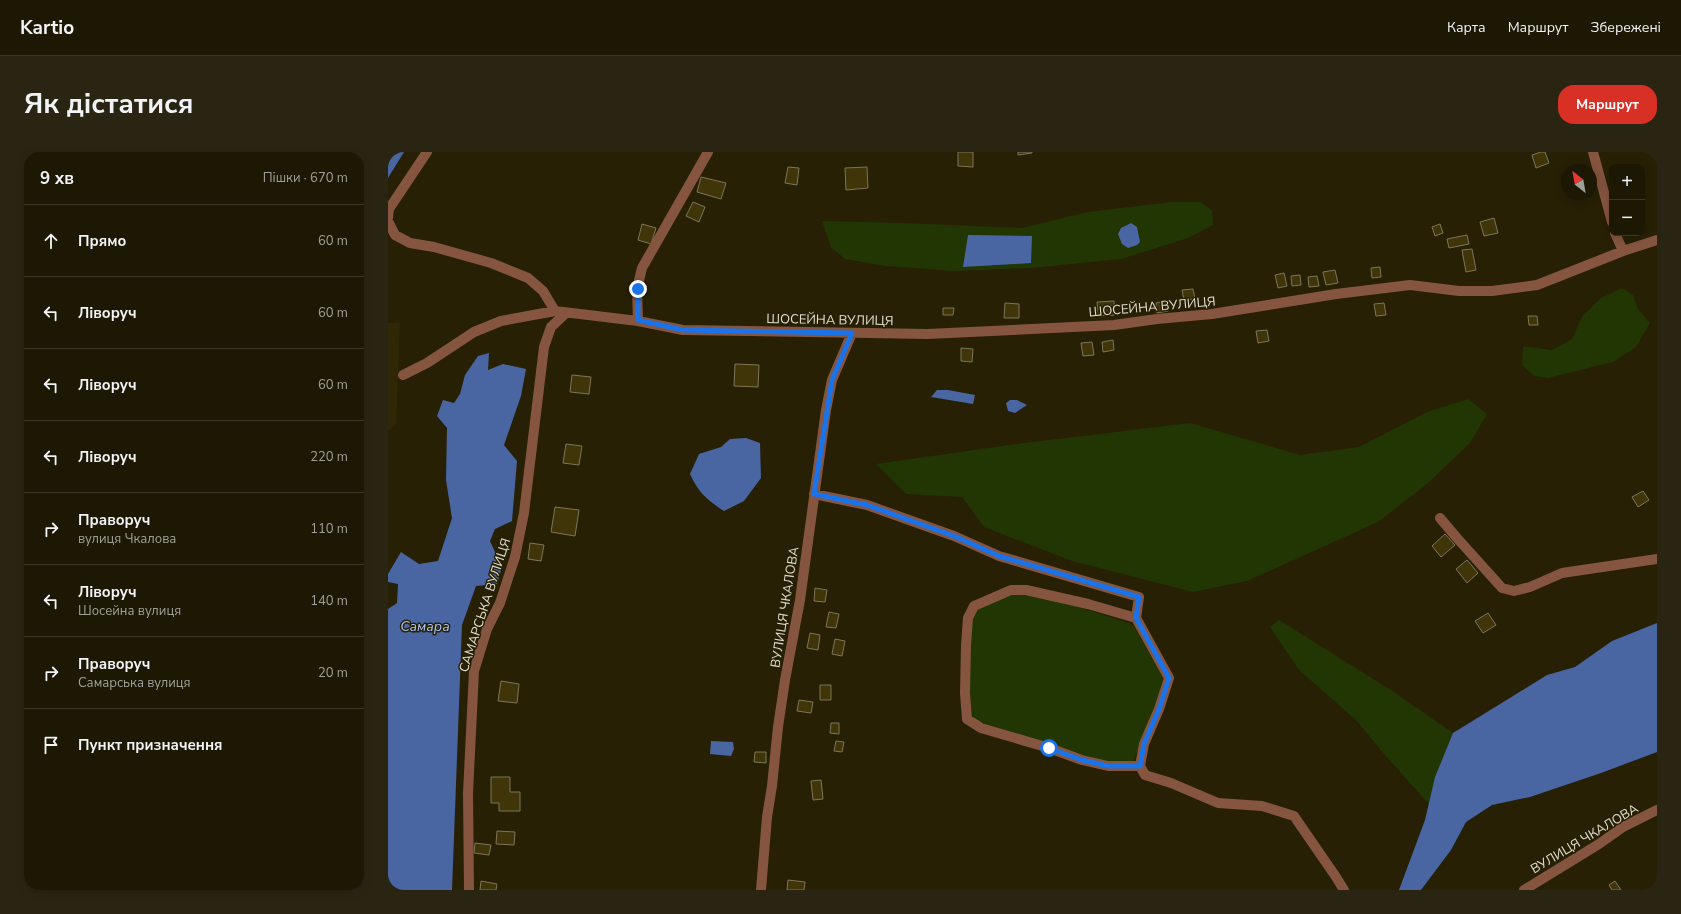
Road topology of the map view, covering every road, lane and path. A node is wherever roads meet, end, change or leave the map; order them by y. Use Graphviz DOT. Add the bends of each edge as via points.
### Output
graph roads {
  1 [pos="427,152"];
  2 [pos="708,152"];
  3 [pos="1593,152"];
  4 [pos="1609,211"];
  5 [pos="388,220"];
  6 [pos="1616,236"];
  7 [pos="1657,240"];
  8 [pos="1623,251"];
  9 [pos="555,311"];
  10 [pos="566,313"];
  11 [pos="638,320"];
  12 [pos="852,333"];
  13 [pos="403,375"];
  14 [pos="814,494"];
  15 [pos="1440,518"];
  16 [pos="1657,560"];
  17 [pos="1136,618"];
  18 [pos="1140,766"];
  19 [pos="1657,810"];
  20 [pos="469,890"];
  21 [pos="761,890"];
  22 [pos="1344,890"];
  23 [pos="1524,890"];
  1 -- 5 [label="street" via="389,209"];
  2 -- 11 [label="street" via="642,268 638,289"];
  3 -- 4 [label="street"];
  5 -- 9 [label="street" via="395,235 410,243 434,246 491,263 528,278 542,291"];
  6 -- 8 [label="street"];
  7 -- 8 [label="street, ШОСЕЙНА ВУЛИЦЯ"];
  8 -- 12 [label="street, ШОСЕЙНА ВУЛИЦЯ" via="1538,285 1492,291 1459,291 1410,285 1212,314 1114,325 928,334"];
  9 -- 10 [label="street, ШОСЕЙНА ВУЛИЦЯ"];
  9 -- 13 [label="street" via="501,321 474,332 427,363"];
  10 -- 11 [label="street, ШОСЕЙНА ВУЛИЦЯ"];
  10 -- 20 [label="street, САМАРСЬКА ВУЛИЦЯ" via="551,327 544,347 524,513 515,557 474,671 468,792"];
  11 -- 12 [label="street, ШОСЕЙНА ВУЛИЦЯ" via="683,330"];
  12 -- 14 [label="street, ВУЛИЦЯ ЧКАЛОВА" via="832,380"];
  14 -- 17 [label="street" via="867,505 954,536 999,556 1139,597"];
  14 -- 21 [label="street, ВУЛИЦЯ ЧКАЛОВА" via="800,600 784,680 766,817"];
  15 -- 16 [label="street" via="1502,588 1514,590 1530,587 1562,573"];
  17 -- 18 [label="street" via="1169,678 1144,744"];
  17 -- 18 [label="street" via="1026,590 1011,590 991,598 974,606 968,618 966,693 967,719 981,728 1082,760 1108,766"];
  18 -- 22 [label="street" via="1145,775 1171,783 1218,804 1262,806 1294,816"];
  19 -- 23 [label="street, ВУЛИЦЯ ЧКАЛОВА" via="1623,827"];
}
